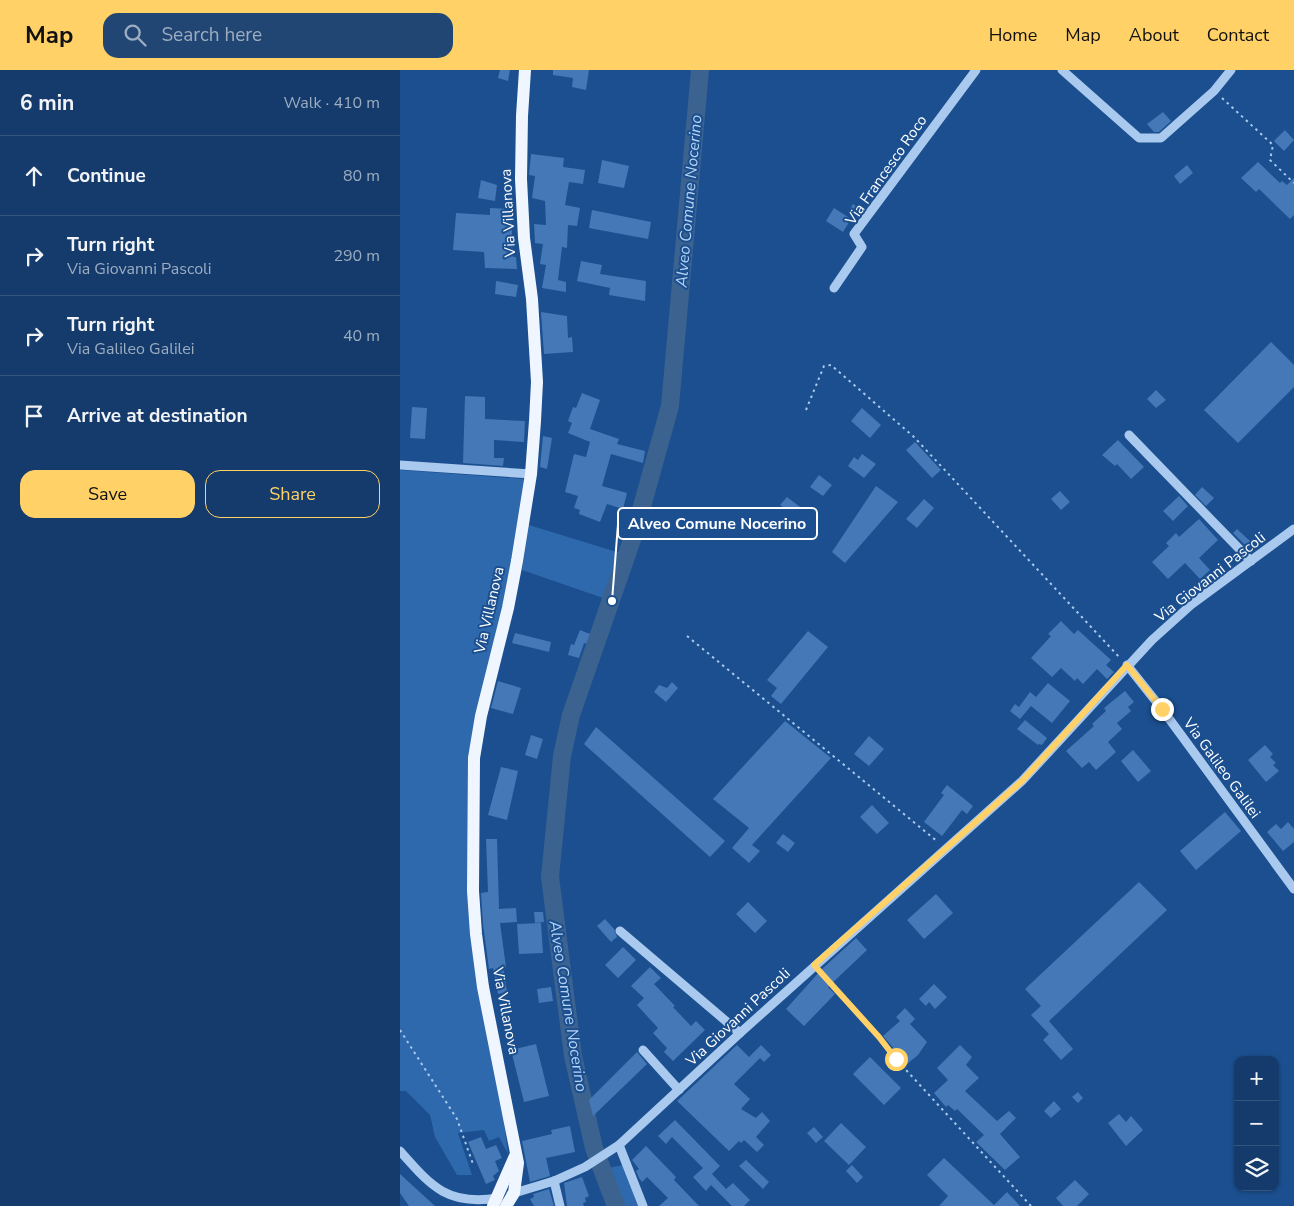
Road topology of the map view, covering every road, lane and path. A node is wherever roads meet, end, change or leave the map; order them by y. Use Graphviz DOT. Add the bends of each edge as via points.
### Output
graph roads {
  1 [pos="526,70"];
  2 [pos="976,70"];
  3 [pos="1062,70"];
  4 [pos="1230,70"];
  5 [pos="1214,91"];
  6 [pos="1294,183"];
  7 [pos="834,288"];
  8 [pos="806,410"];
  9 [pos="1129,435"];
  10 [pos="400,464"];
  11 [pos="531,474"];
  12 [pos="1294,530"];
  13 [pos="1251,561"];
  14 [pos="687,636"];
  15 [pos="1127,665"];
  16 [pos="946,849"];
  17 [pos="1294,889"];
  18 [pos="620,931"];
  19 [pos="814,965"];
  20 [pos="400,1030"];
  21 [pos="740,1033"];
  22 [pos="643,1050"];
  23 [pos="679,1090"];
  24 [pos="619,1145"];
  25 [pos="400,1151"];
  26 [pos="516,1154"];
  27 [pos="473,1164"];
  28 [pos="554,1181"];
  29 [pos="514,1193"];
  30 [pos="498,1203"];
  31 [pos="560,1206"];
  32 [pos="643,1206"];
  33 [pos="1031,1206"];
  1 -- 11 [label="main road, Via Villanova" via="521,179 536,382"];
  2 -- 7 [label="street, Via Francesco Roco" via="854,234 862,247"];
  3 -- 5 [label="street" via="1139,138 1161,138"];
  4 -- 5 [label="street"];
  5 -- 6 [label="path" via="1273,145 1270,160"];
  8 -- 15 [label="path" via="824,366 830,365 914,437"];
  9 -- 13 [label="street"];
  10 -- 11 [label="street"];
  11 -- 26 [label="main road, Via Villanova" via="508,608 474,758 476,934"];
  12 -- 13 [label="street, Via Giovanni Pascoli"];
  13 -- 15 [label="street, Via Giovanni Pascoli" via="1192,604"];
  14 -- 16 [label="path"];
  15 -- 16 [label="street, Via Giovanni Pascoli" via="1022,781"];
  15 -- 17 [label="street, Via Galileo Galilei"];
  16 -- 19 [label="street, Via Giovanni Pascoli"];
  18 -- 21 [label="street"];
  19 -- 21 [label="street, Via Giovanni Pascoli"];
  19 -- 33 [label="path"];
  20 -- 27 [label="path" via="456,1119"];
  21 -- 23 [label="street, Via Giovanni Pascoli"];
  22 -- 23 [label="street"];
  23 -- 24 [label="street, Via Giovanni Pascoli"];
  24 -- 28 [label="street, Via Giovanni Pascoli" via="585,1167"];
  24 -- 32 [label="street"];
  25 -- 30 [label="street" via="443,1195"];
  26 -- 29 [label="main road, Via Villanova"];
  26 -- 30 [label="main road"];
  28 -- 29 [label="street, Via Giovanni Pascoli"];
  28 -- 31 [label="street"];
  29 -- 30 [label="main road, Via Villanova"];
}
